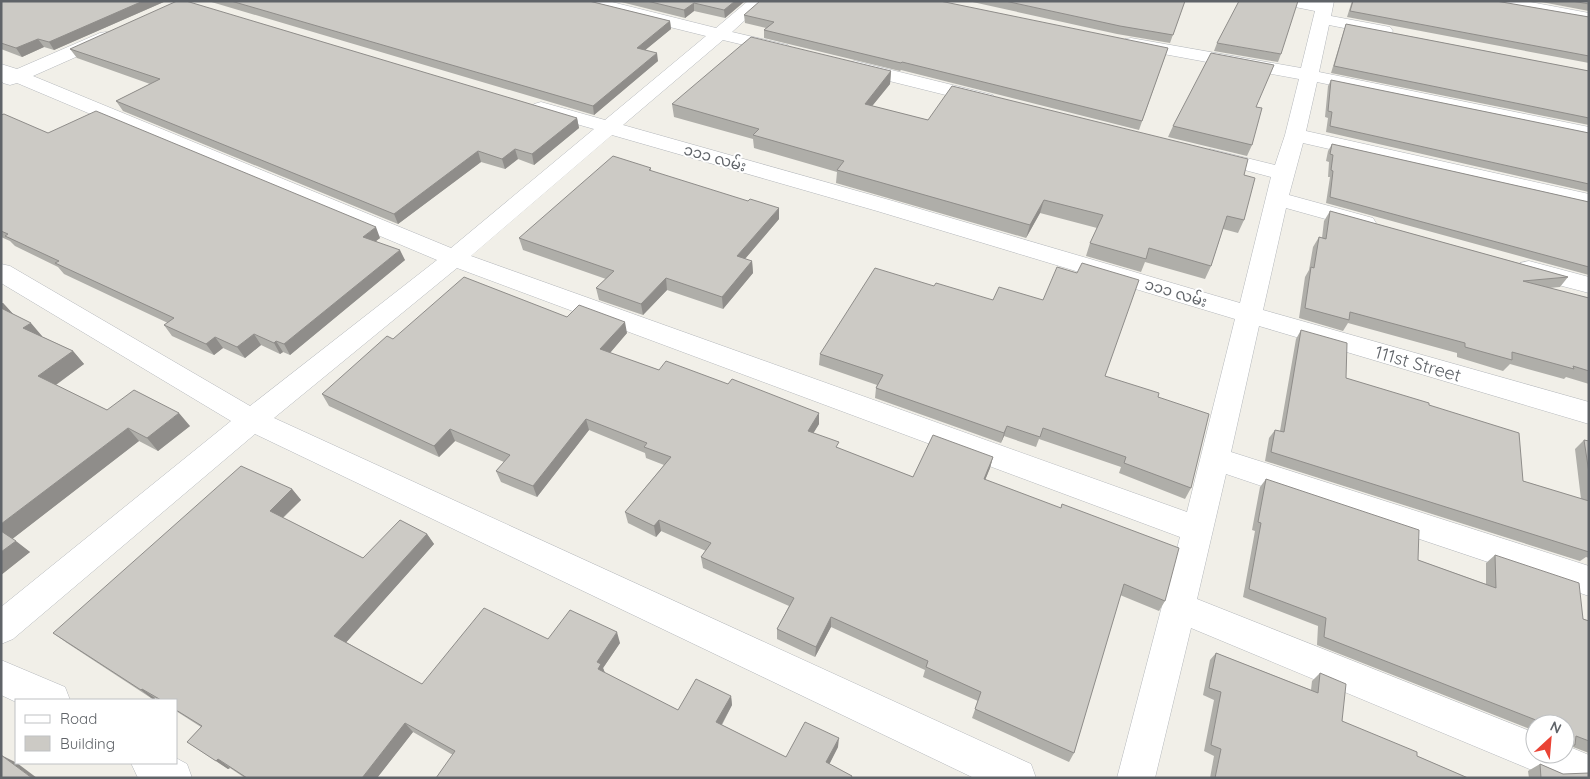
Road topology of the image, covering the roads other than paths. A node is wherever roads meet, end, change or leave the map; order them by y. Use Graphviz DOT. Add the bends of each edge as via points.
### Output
graph roads {
  1 [pos="587,1"];
  2 [pos="758,1"];
  3 [pos="1291,1"];
  4 [pos="1497,1"];
  5 [pos="1324,10"];
  6 [pos="1589,18"];
  7 [pos="123,29"];
  8 [pos="722,34"];
  9 [pos="1398,34"];
  10 [pos="1117,41"];
  11 [pos="799,53"];
  12 [pos="838,63"];
  13 [pos="1308,75"];
  14 [pos="7,76"];
  15 [pos="524,103"];
  16 [pos="1002,103"];
  17 [pos="609,128"];
  18 [pos="1589,133"];
  19 [pos="1295,135"];
  20 [pos="1196,151"];
  21 [pos="1282,173"];
  22 [pos="1277,199"];
  23 [pos="1589,201"];
  24 [pos="1381,228"];
  25 [pos="454,258"];
  26 [pos="1504,262"];
  27 [pos="1,272"];
  28 [pos="1589,286"];
  29 [pos="1248,314"];
  30 [pos="1589,413"];
  31 [pos="252,420"];
  32 [pos="1214,458"];
  33 [pos="1198,530"];
  34 [pos="1589,581"];
  35 [pos="1178,607"];
  36 [pos="1,628"];
  37 [pos="1,677"];
  38 [pos="50,699"];
  39 [pos="1525,748"];
  40 [pos="152,764"];
  41 [pos="1564,764"];
  42 [pos="1589,774"];
  43 [pos="173,778"];
  44 [pos="1018,778"];
  45 [pos="1136,778"];
  1 -- 8 [label="street"];
  2 -- 8 [label="street"];
  3 -- 5 [label="street"];
  4 -- 6 [label="street"];
  5 -- 9 [label="street"];
  5 -- 13 [label="street"];
  7 -- 14 [label="street"];
  8 -- 11 [label="street"];
  8 -- 17 [label="street"];
  10 -- 13 [label="street"];
  12 -- 16 [label="street"];
  13 -- 18 [label="street"];
  13 -- 19 [label="street"];
  14 -- 25 [label="street"];
  15 -- 17 [label="street, ၁၁၁ လမ်း"];
  17 -- 25 [label="street"];
  17 -- 29 [label="street, ၁၁၁ လမ်း"];
  19 -- 21 [label="street"];
  19 -- 23 [label="street"];
  20 -- 21 [label="street"];
  21 -- 22 [label="street"];
  22 -- 24 [label="street"];
  22 -- 29 [label="street"];
  25 -- 31 [label="street"];
  25 -- 33 [label="street"];
  26 -- 28 [label="street"];
  27 -- 31 [label="street"];
  29 -- 30 [label="street, 111st Street"];
  29 -- 32 [label="street"];
  31 -- 36 [label="street"];
  31 -- 44 [label="street"];
  32 -- 33 [label="street"];
  32 -- 34 [label="street"];
  33 -- 35 [label="street"];
  35 -- 39 [label="street"];
  35 -- 45 [label="street"];
  37 -- 38 [label="street"];
  40 -- 43 [label="street"];
  41 -- 42 [label="street"];
}
